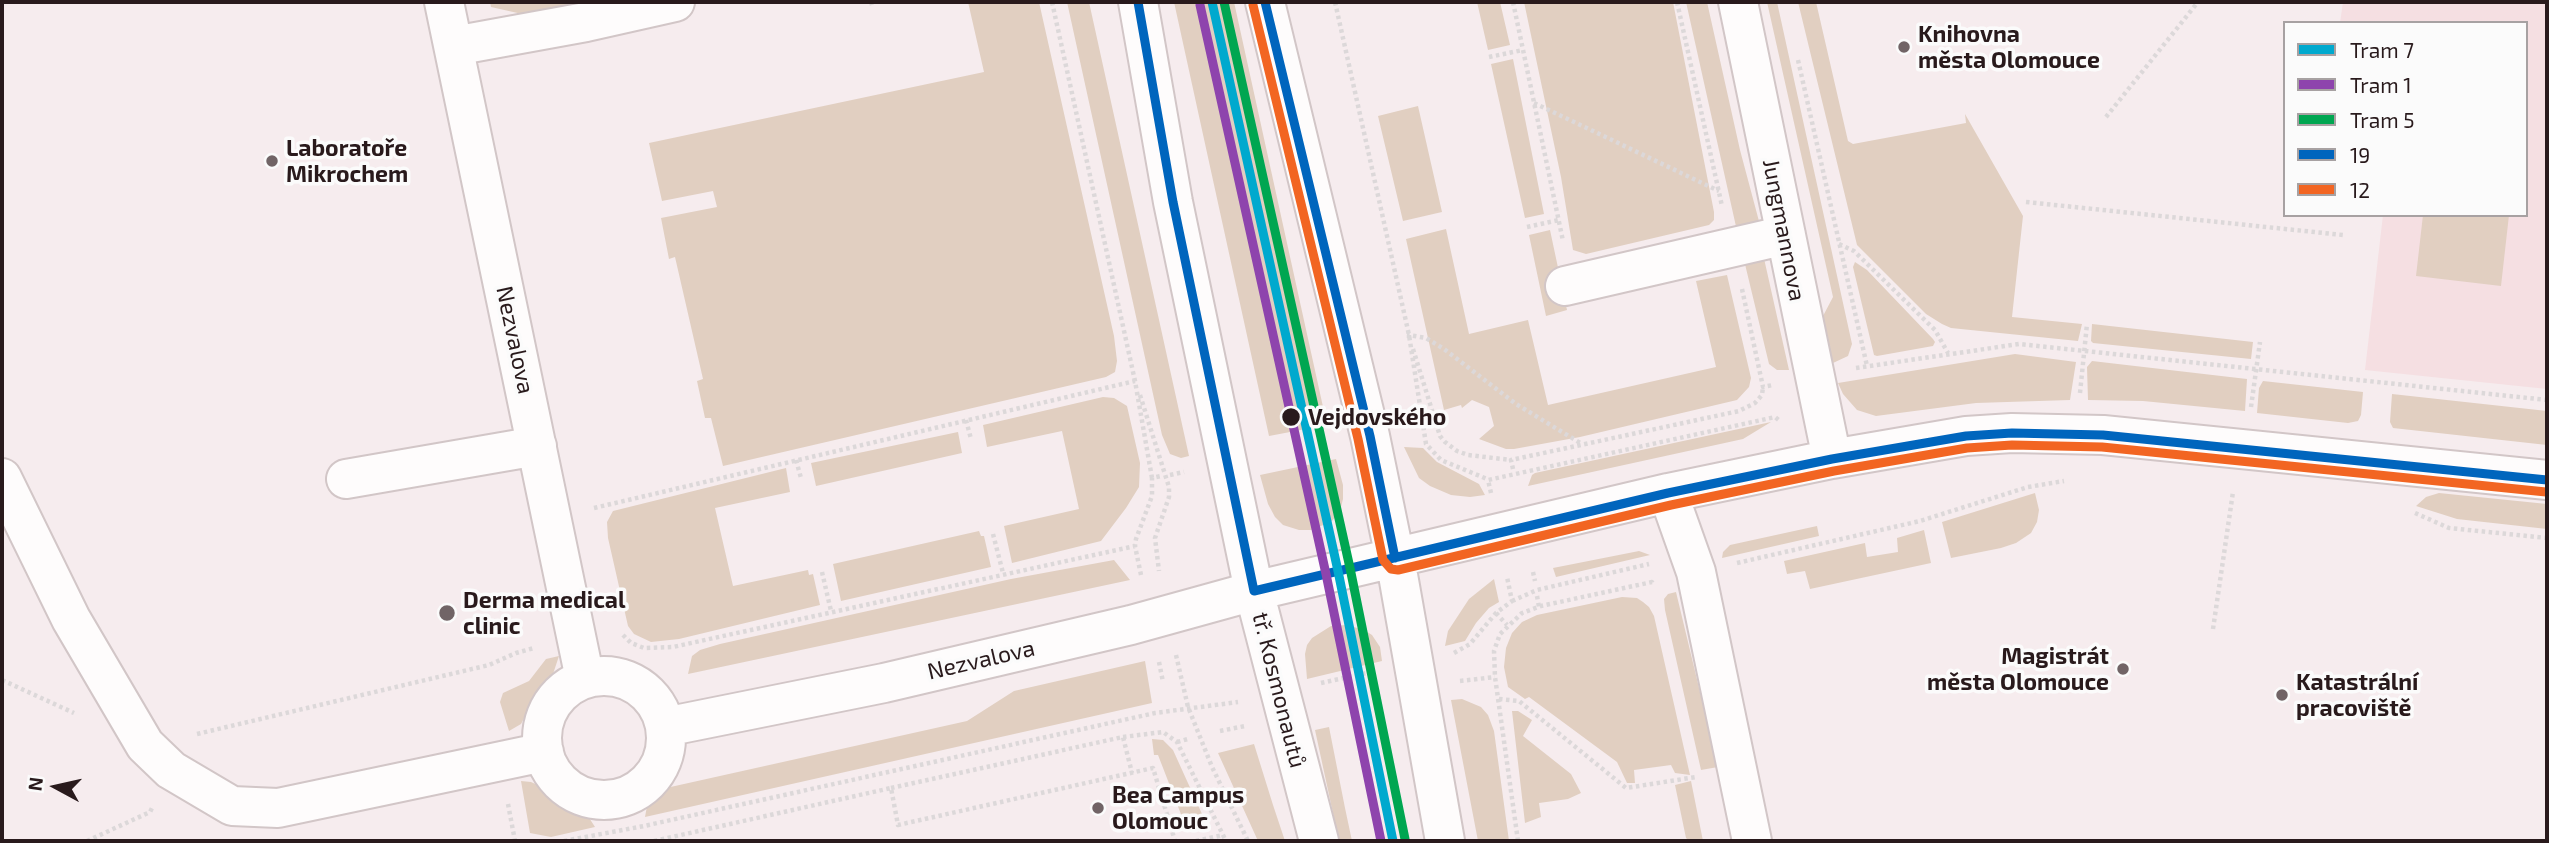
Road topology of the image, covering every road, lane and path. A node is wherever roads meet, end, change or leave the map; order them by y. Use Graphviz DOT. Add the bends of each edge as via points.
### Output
graph roads {
  1 [pos="444,2"];
  2 [pos="675,2"];
  3 [pos="1052,2"];
  4 [pos="1138,2"];
  5 [pos="1265,2"];
  6 [pos="1335,2"];
  7 [pos="1513,2"];
  8 [pos="1738,2"];
  9 [pos="2198,2"];
  10 [pos="454,46"];
  11 [pos="1523,50"];
  12 [pos="1797,55"];
  13 [pos="1489,57"];
  14 [pos="1534,103"];
  15 [pos="2106,117"];
  16 [pos="1720,192"];
  17 [pos="2026,202"];
  18 [pos="1559,220"];
  19 [pos="1527,227"];
  20 [pos="1786,234"];
  21 [pos="2343,235"];
  22 [pos="1839,243"];
  23 [pos="1566,270"];
  24 [pos="2087,324"];
  25 [pos="1409,335"];
  26 [pos="2260,342"];
  27 [pos="2084,351"];
  28 [pos="1948,353"];
  29 [pos="1867,366"];
  30 [pos="2256,369"];
  31 [pos="1845,371"];
  32 [pos="1135,380"];
  33 [pos="1763,387"];
  34 [pos="2079,400"];
  35 [pos="2547,400"];
  36 [pos="2251,412"];
  37 [pos="1775,418"];
  38 [pos="966,420"];
  39 [pos="1436,423"];
  40 [pos="1427,425"];
  41 [pos="971,439"];
  42 [pos="1582,444"];
  43 [pos="537,446"];
  44 [pos="1832,459"];
  45 [pos="796,460"];
  46 [pos="1511,460"];
  47 [pos="1513,469"];
  48 [pos="1161,477"];
  49 [pos="2,478"];
  50 [pos="801,478"];
  51 [pos="1152,478"];
  52 [pos="346,479"];
  53 [pos="1488,480"];
  54 [pos="2547,480"];
  55 [pos="2235,481"];
  56 [pos="2028,487"];
  57 [pos="1668,493"];
  58 [pos="1491,495"];
  59 [pos="592,508"];
  60 [pos="2449,527"];
  61 [pos="993,534"];
  62 [pos="2547,538"];
  63 [pos="1135,546"];
  64 [pos="1395,558"];
  65 [pos="1657,562"];
  66 [pos="1734,563"];
  67 [pos="1158,564"];
  68 [pos="822,572"];
  69 [pos="1533,572"];
  70 [pos="1003,573"];
  71 [pos="1141,575"];
  72 [pos="1507,578"];
  73 [pos="1535,581"];
  74 [pos="1254,591"];
  75 [pos="1655,595"];
  76 [pos="1537,596"];
  77 [pos="1511,601"];
  78 [pos="1539,607"];
  79 [pos="831,611"];
  80 [pos="1496,613"];
  81 [pos="1507,625"];
  82 [pos="618,627"];
  83 [pos="2213,629"];
  84 [pos="537,647"];
  85 [pos="1177,659"];
  86 [pos="1158,660"];
  87 [pos="1413,663"];
  88 [pos="1495,677"];
  89 [pos="585,679"];
  90 [pos="1458,681"];
  91 [pos="1163,682"];
  92 [pos="1280,692"];
  93 [pos="1499,699"];
  94 [pos="1188,708"];
  95 [pos="1249,725"];
  96 [pos="1169,726"];
  97 [pos="665,727"];
  98 [pos="1220,731"];
  99 [pos="1170,735"];
  100 [pos="1123,737"];
  101 [pos="1188,738"];
  102 [pos="1177,742"];
  103 [pos="544,752"];
  104 [pos="1693,764"];
  105 [pos="171,770"];
  106 [pos="1736,771"];
  107 [pos="1132,773"];
  108 [pos="1696,777"];
  109 [pos="891,788"];
  110 [pos="1699,790"];
  111 [pos="506,797"];
  112 [pos="1223,835"];
  113 [pos="87,841"];
  114 [pos="516,841"];
  115 [pos="564,841"];
  116 [pos="654,841"];
  117 [pos="1175,841"];
  118 [pos="1196,841"];
  119 [pos="1226,841"];
  120 [pos="1248,841"];
  121 [pos="1319,841"];
  122 [pos="1445,841"];
  123 [pos="1518,841"];
  124 [pos="1752,841"];
  1 -- 10 [label="street, Nezvalova"];
  2 -- 10 [label="street"];
  3 -- 32 [label="path"];
  4 -- 74 [label="street, tř. Kosmonautů" via="1173,202"];
  5 -- 64 [label="street"];
  6 -- 25 [label="path"];
  7 -- 11 [label="path"];
  8 -- 20 [label="street, Jungmannova"];
  9 -- 15 [label="path"];
  10 -- 43 [label="street, Nezvalova"];
  11 -- 13 [label="path"];
  11 -- 14 [label="path"];
  12 -- 22 [label="path"];
  14 -- 16 [label="path"];
  14 -- 18 [label="path"];
  17 -- 21 [label="path"];
  18 -- 19 [label="path"];
  18 -- 23 [label="path"];
  20 -- 23 [label="street"];
  20 -- 44 [label="street, Jungmannova"];
  22 -- 28 [label="path" via="1854,251 1935,330"];
  22 -- 29 [label="path"];
  24 -- 27 [label="path"];
  25 -- 39 [label="path"];
  25 -- 42 [label="path" via="1426,338 1444,349 1516,404"];
  25 -- 53 [label="path" via="1426,444 1441,460"];
  26 -- 30 [label="path"];
  27 -- 28 [label="path" via="2019,344"];
  27 -- 30 [label="path"];
  27 -- 34 [label="path"];
  28 -- 29 [label="path"];
  29 -- 31 [label="path"];
  30 -- 35 [label="path"];
  30 -- 36 [label="path"];
  32 -- 38 [label="path"];
  32 -- 51 [label="path"];
  32 -- 67 [label="path" via="1168,487 1155,538"];
  33 -- 42 [label="path" via="1755,403 1739,411"];
  37 -- 53 [label="path"];
  38 -- 41 [label="path"];
  38 -- 45 [label="path"];
  39 -- 40 [label="path"];
  39 -- 46 [label="path" via="1440,436 1457,451"];
  42 -- 46 [label="path"];
  43 -- 52 [label="street"];
  43 -- 89 [label="street, Nezvalova"];
  44 -- 54 [label="street" via="1966,436 2052,433"];
  44 -- 57 [label="street"];
  45 -- 50 [label="path"];
  45 -- 59 [label="path"];
  46 -- 47 [label="path"];
  48 -- 51 [label="path"];
  49 -- 105 [label="street" via="84,642 145,745"];
  51 -- 63 [label="path" via="1152,496"];
  53 -- 58 [label="path"];
  55 -- 83 [label="path"];
  56 -- 66 [label="path" via="1920,521"];
  57 -- 64 [label="street"];
  57 -- 106 [label="street" via="1696,572"];
  60 -- 62 [label="path"];
  61 -- 70 [label="path"];
  63 -- 70 [label="path"];
  63 -- 71 [label="path"];
  64 -- 74 [label="street"];
  64 -- 87 [label="street"];
  65 -- 77 [label="path" via="1536,590"];
  68 -- 79 [label="path"];
  69 -- 73 [label="path"];
  70 -- 79 [label="path"];
  72 -- 77 [label="path"];
  74 -- 92 [label="street, tř. Kosmonautů"];
  74 -- 97 [label="street, Nezvalova" via="884,683"];
  75 -- 78 [label="path" via="1652,582"];
  76 -- 78 [label="path"];
  77 -- 80 [label="path"];
  78 -- 81 [label="path"];
  79 -- 82 [label="path" via="673,647 643,648 631,643"];
  80 -- 81 [label="path"];
  80 -- 87 [label="path" via="1460,651"];
  81 -- 88 [label="path" via="1494,651"];
  84 -- 105 [label="path" via="489,665 189,736"];
  85 -- 94 [label="path"];
  86 -- 91 [label="path"];
  87 -- 92 [label="path"];
  87 -- 122 [label="street"];
  88 -- 90 [label="path"];
  88 -- 93 [label="path"];
  89 -- 97 [label="street" via="614,677 641,688 655,702"];
  89 -- 103 [label="street" via="554,701 545,719"];
  92 -- 94 [label="path"];
  92 -- 121 [label="street, tř. Kosmonautů"];
  93 -- 108 [label="path" via="1519,701 1626,788"];
  93 -- 123 [label="path"];
  94 -- 115 [label="path"];
  94 -- 120 [label="path"];
  95 -- 98 [label="path"];
  96 -- 99 [label="path"];
  97 -- 103 [label="street" via="662,760 651,778 635,792 615,799 594,799 574,792 558,779"];
  99 -- 100 [label="path" via="1154,732"];
  99 -- 102 [label="path"];
  100 -- 107 [label="path"];
  100 -- 109 [label="path"];
  101 -- 102 [label="path"];
  102 -- 112 [label="path"];
  103 -- 105 [label="street" via="278,808 233,806"];
  104 -- 108 [label="path"];
  105 -- 113 [label="path" via="150,812"];
  106 -- 108 [label="path"];
  106 -- 124 [label="street"];
  107 -- 109 [label="path" via="898,825"];
  107 -- 117 [label="path" via="1153,768"];
  108 -- 110 [label="path"];
  109 -- 116 [label="path"];
  111 -- 114 [label="path"];
  112 -- 118 [label="path"];
  112 -- 119 [label="path"];
}
